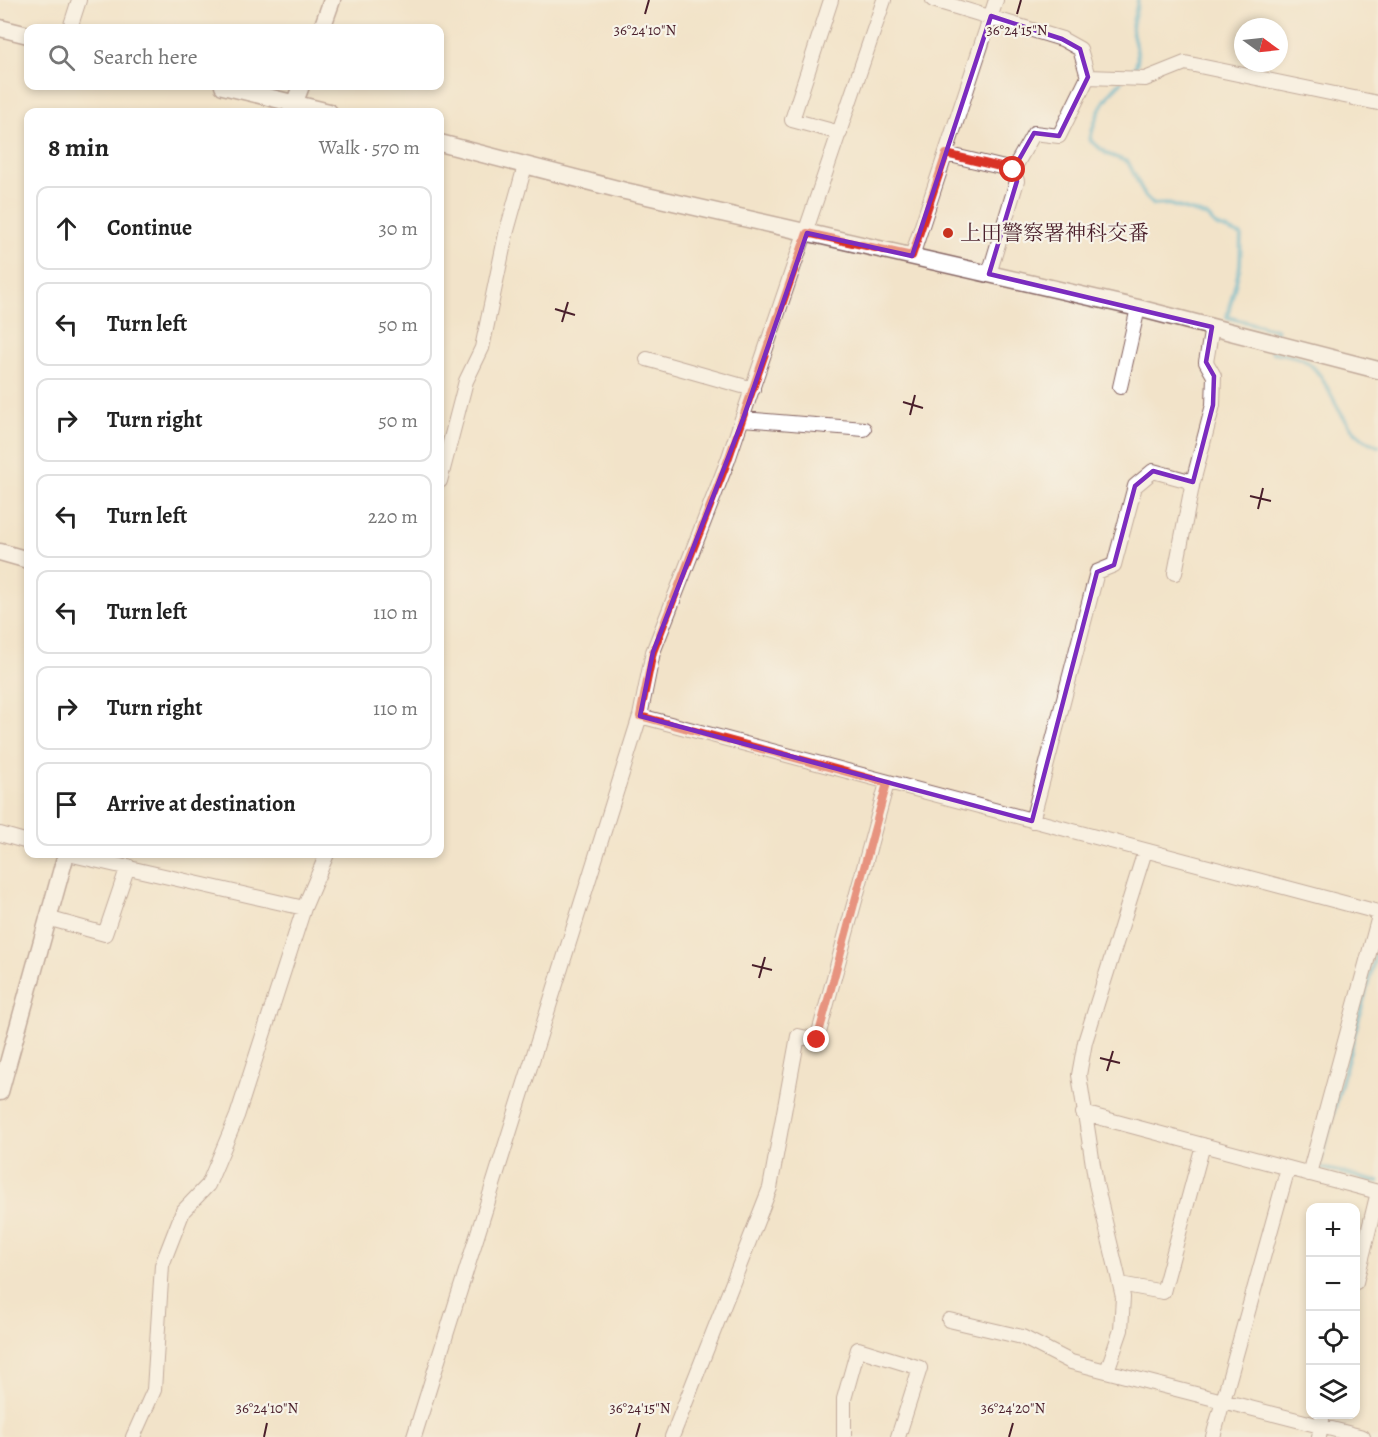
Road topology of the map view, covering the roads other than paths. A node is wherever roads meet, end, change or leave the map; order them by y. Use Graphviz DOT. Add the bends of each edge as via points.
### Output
graph roads {
  1 [pos="79,0"];
  2 [pos="332,0"];
  3 [pos="831,0"];
  4 [pos="884,0"];
  5 [pos="933,0"];
  6 [pos="996,0"];
  7 [pos="991,16"];
  8 [pos="71,24"];
  9 [pos="323,24"];
  10 [pos="0,28"];
  11 [pos="24,34"];
  12 [pos="1088,77"];
  13 [pos="236,90"];
  14 [pos="300,90"];
  15 [pos="1376,98"];
  16 [pos="293,108"];
  17 [pos="840,133"];
  18 [pos="444,144"];
  19 [pos="946,154"];
  20 [pos="525,166"];
  21 [pos="1013,170"];
  22 [pos="807,233"];
  23 [pos="912,256"];
  24 [pos="989,274"];
  25 [pos="1138,308"];
  26 [pos="1212,327"];
  27 [pos="647,359"];
  28 [pos="1378,370"];
  29 [pos="1120,387"];
  30 [pos="753,389"];
  31 [pos="743,418"];
  32 [pos="864,429"];
  33 [pos="444,465"];
  34 [pos="1193,481"];
  35 [pos="0,552"];
  36 [pos="24,559"];
  37 [pos="1175,573"];
  38 [pos="640,716"];
  39 [pos="887,783"];
  40 [pos="1032,821"];
  41 [pos="0,834"];
  42 [pos="24,841"];
  43 [pos="1145,851"];
  44 [pos="66,858"];
  45 [pos="87,858"];
  46 [pos="325,858"];
  47 [pos="128,866"];
  48 [pos="304,908"];
  49 [pos="1378,912"];
  50 [pos="47,918"];
  51 [pos="1378,920"];
  52 [pos="0,1092"];
  53 [pos="1083,1113"];
  54 [pos="1203,1145"];
  55 [pos="1288,1168"];
  56 [pos="1309,1174"];
  57 [pos="1378,1192"];
  58 [pos="1360,1266"];
  59 [pos="1120,1284"];
  60 [pos="950,1320"];
  61 [pos="1107,1371"];
  62 [pos="1224,1402"];
  63 [pos="1320,1426"];
  64 [pos="133,1437"];
  65 [pos="414,1437"];
  66 [pos="672,1437"];
  67 [pos="844,1437"];
  68 [pos="898,1437"];
  69 [pos="1213,1437"];
  70 [pos="1363,1437"];
  1 -- 8 [label="street"];
  2 -- 9 [label="street"];
  3 -- 17 [label="street" via="792,120"];
  4 -- 17 [label="street"];
  5 -- 7 [label="street"];
  6 -- 7 [label="street"];
  7 -- 12 [label="street" via="1062,39 1080,49"];
  7 -- 19 [label="street"];
  10 -- 11 [label="street"];
  12 -- 15 [label="street" via="1145,79 1185,63"];
  12 -- 21 [label="street" via="1059,136 1034,133"];
  13 -- 16 [label="street"];
  14 -- 16 [label="street"];
  17 -- 22 [label="street"];
  18 -- 20 [label="street"];
  19 -- 21 [label="street"];
  19 -- 23 [label="street"];
  20 -- 22 [label="street"];
  20 -- 33 [label="street" via="482,348 466,381"];
  21 -- 24 [label="street" via="1017,182"];
  22 -- 23 [label="street"];
  22 -- 30 [label="street"];
  23 -- 24 [label="street"];
  24 -- 25 [label="street"];
  25 -- 26 [label="street"];
  25 -- 29 [label="street"];
  26 -- 28 [label="street"];
  26 -- 34 [label="street" via="1206,362 1214,376 1213,405"];
  27 -- 30 [label="street"];
  30 -- 31 [label="street"];
  31 -- 32 [label="street"];
  31 -- 38 [label="street" via="653,652"];
  34 -- 37 [label="street"];
  34 -- 40 [label="street" via="1153,471 1135,486 1114,565 1097,572"];
  35 -- 36 [label="street"];
  38 -- 39 [label="street"];
  38 -- 65 [label="street"];
  39 -- 40 [label="street"];
  39 -- 66 [label="street" via="817,1040 798,1036 770,1188"];
  40 -- 43 [label="street"];
  41 -- 42 [label="street"];
  43 -- 49 [label="street"];
  43 -- 53 [label="street" via="1085,1042 1079,1075"];
  44 -- 50 [label="street"];
  45 -- 47 [label="street"];
  46 -- 48 [label="street"];
  47 -- 48 [label="street"];
  47 -- 50 [label="street" via="105,934"];
  48 -- 64 [label="street" via="237,1116 208,1185 183,1211 162,1264 154,1390"];
  50 -- 52 [label="street"];
  51 -- 56 [label="street"];
  53 -- 54 [label="street"];
  53 -- 59 [label="street"];
  54 -- 55 [label="street"];
  54 -- 59 [label="street" via="1163,1292"];
  55 -- 56 [label="street"];
  55 -- 62 [label="street"];
  56 -- 57 [label="street"];
  57 -- 58 [label="street"];
  59 -- 61 [label="street" via="1123,1316"];
  60 -- 61 [label="street" via="1022,1337 1071,1362"];
  61 -- 62 [label="street"];
  62 -- 63 [label="street"];
  62 -- 69 [label="street"];
  63 -- 70 [label="street"];
  67 -- 68 [label="street" via="844,1399 858,1349 920,1368"];
}
